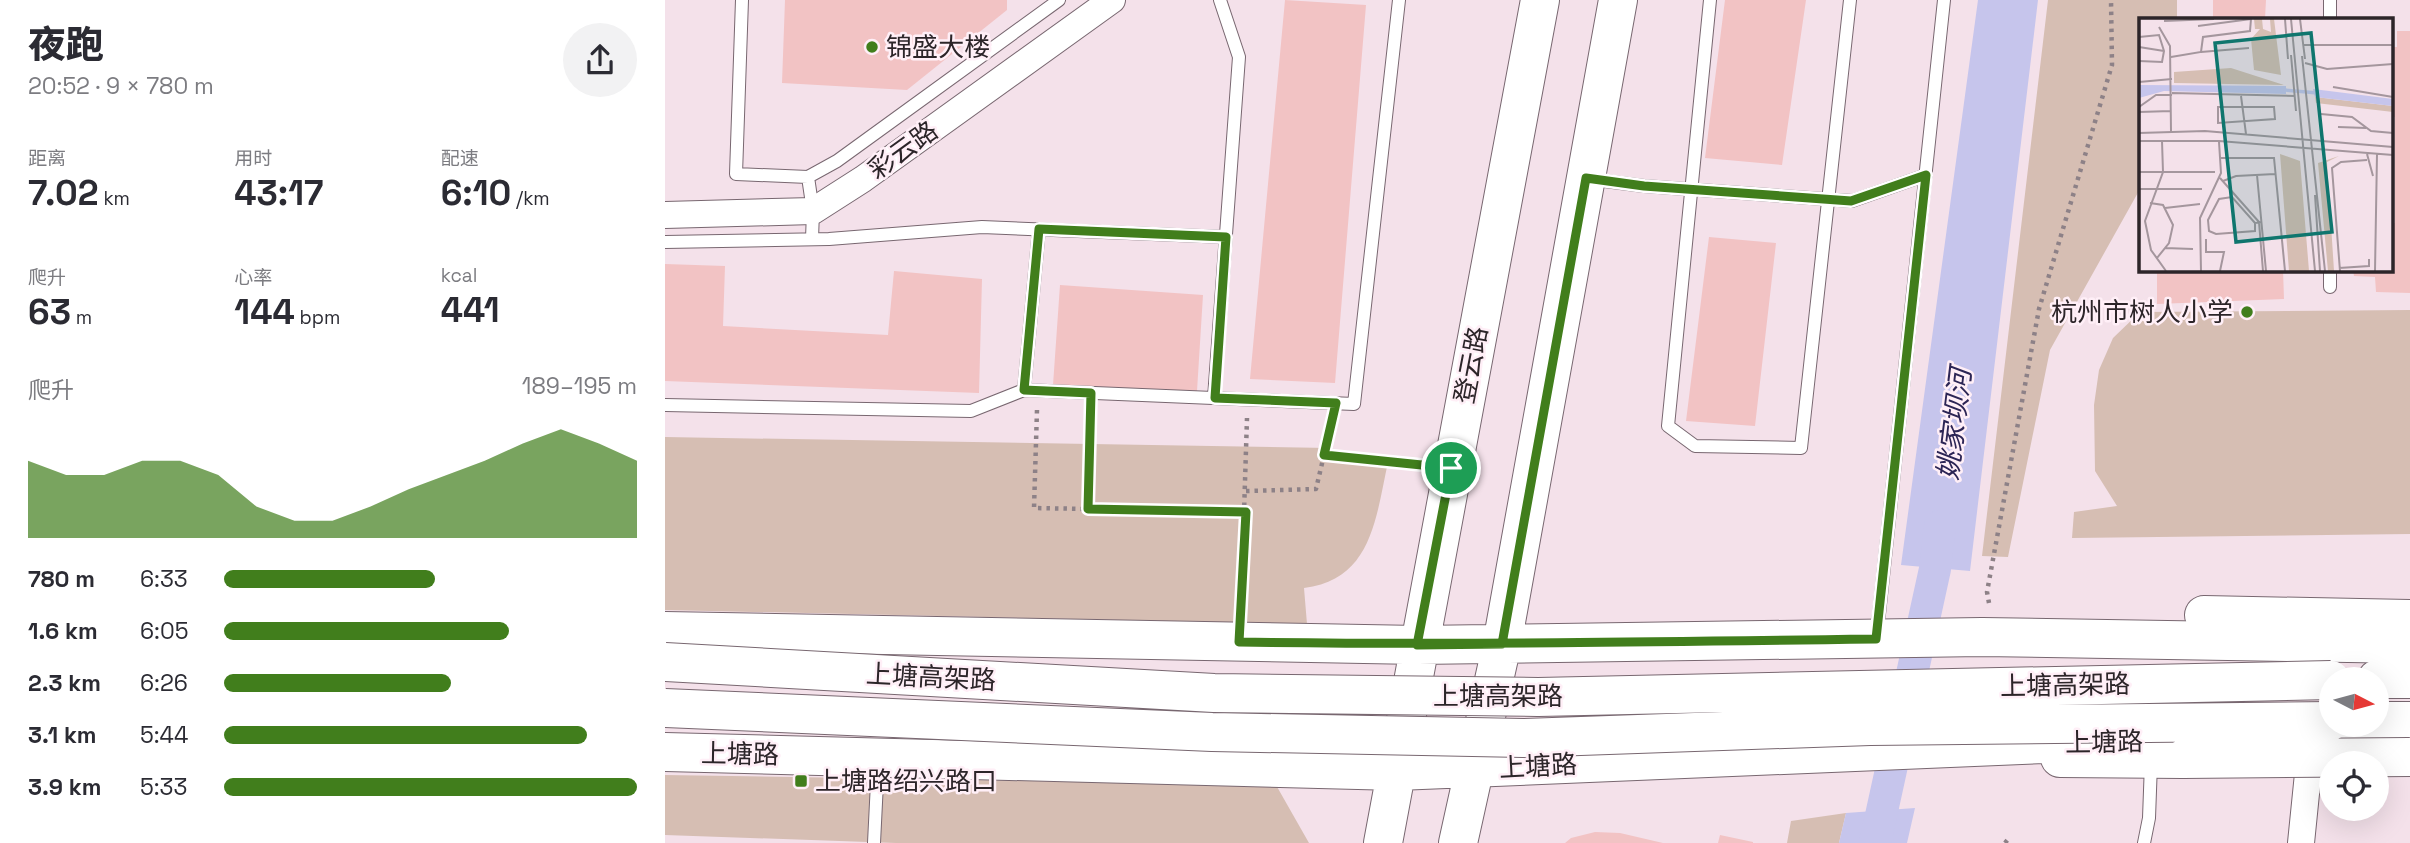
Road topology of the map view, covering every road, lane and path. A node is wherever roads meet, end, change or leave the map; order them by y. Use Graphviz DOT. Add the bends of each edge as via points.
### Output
graph roads {
  1 [pos="742,0"];
  2 [pos="1059,0"];
  3 [pos="1112,0"];
  4 [pos="1220,0"];
  5 [pos="1399,0"];
  6 [pos="1540,0"];
  7 [pos="1618,0"];
  8 [pos="1710,0"];
  9 [pos="1850,0"];
  10 [pos="1944,0"];
  11 [pos="2111,0"];
  12 [pos="2330,0"];
  13 [pos="2330,18"];
  14 [pos="1926,175"];
  15 [pos="808,177"];
  16 [pos="1586,178"];
  17 [pos="1692,190"];
  18 [pos="1829,200"];
  19 [pos="813,211"];
  20 [pos="665,215"];
  21 [pos="1039,229"];
  22 [pos="1226,237"];
  23 [pos="812,239"];
  24 [pos="665,242"];
  25 [pos="2330,271"];
  26 [pos="2330,287"];
  27 [pos="1024,390"];
  28 [pos="1038,391"];
  29 [pos="1091,393"];
  30 [pos="1215,398"];
  31 [pos="1247,400"];
  32 [pos="1336,403"];
  33 [pos="665,405"];
  34 [pos="1324,455"];
  35 [pos="1451,468"];
  36 [pos="1246,491"];
  37 [pos="1088,509"];
  38 [pos="1246,512"];
  39 [pos="2410,619"];
  40 [pos="665,631"];
  41 [pos="1981,634"];
  42 [pos="1882,639"];
  43 [pos="1239,642"];
  44 [pos="1502,644"];
  45 [pos="2410,644"];
  46 [pos="1417,645"];
  47 [pos="665,662"];
  48 [pos="2389,679"];
  49 [pos="2410,679"];
  50 [pos="2319,680"];
  51 [pos="665,708"];
  52 [pos="2389,721"];
  53 [pos="2410,721"];
  54 [pos="2319,730"];
  55 [pos="2319,730"];
  56 [pos="2389,735"];
  57 [pos="2320,737"];
  58 [pos="2410,737"];
  59 [pos="1973,746"];
  60 [pos="665,752"];
  61 [pos="2410,757"];
  62 [pos="879,758"];
  63 [pos="2167,759"];
  64 [pos="1472,769"];
  65 [pos="1397,771"];
  66 [pos="2010,837"];
  67 [pos="874,843"];
  68 [pos="1383,843"];
  69 [pos="1458,843"];
  70 [pos="2005,843"];
  71 [pos="2144,843"];
  72 [pos="2301,843"];
  1 -- 15 [label="lane" via="736,174"];
  2 -- 15 [label="lane" via="837,162"];
  3 -- 19 [label="street, 彩云路"];
  4 -- 22 [label="lane" via="1239,57"];
  5 -- 32 [label="lane" via="1355,404"];
  6 -- 35 [label="main road, 登云路"];
  7 -- 16 [label="main road"];
  8 -- 17 [label="lane"];
  9 -- 18 [label="lane"];
  10 -- 14 [label="lane"];
  11 -- 41 [label="path" via="2112,65 2039,309"];
  12 -- 13 [label="lane"];
  14 -- 18 [label="lane" via="1851,201"];
  14 -- 42 [label="lane"];
  15 -- 19 [label="lane"];
  16 -- 17 [label="lane"];
  16 -- 44 [label="main road"];
  17 -- 18 [label="lane"];
  17 -- 18 [label="lane" via="1668,426 1695,446 1801,448"];
  19 -- 20 [label="street"];
  19 -- 23 [label="lane"];
  21 -- 22 [label="lane"];
  21 -- 23 [label="lane" via="982,227"];
  21 -- 27 [label="lane"];
  22 -- 30 [label="lane"];
  23 -- 24 [label="lane"];
  25 -- 26 [label="lane"];
  27 -- 28 [label="lane"];
  27 -- 33 [label="lane" via="971,411"];
  28 -- 29 [label="lane"];
  28 -- 37 [label="path" via="1034,508"];
  29 -- 30 [label="lane"];
  29 -- 37 [label="path"];
  30 -- 31 [label="lane"];
  31 -- 32 [label="lane"];
  31 -- 36 [label="path"];
  32 -- 34 [label="path"];
  34 -- 35 [label="path"];
  34 -- 36 [label="path" via="1316,489"];
  35 -- 46 [label="main road, 登云路"];
  36 -- 38 [label="path"];
  37 -- 38 [label="path"];
  38 -- 43 [label="path"];
  39 -- 41 [label="main road" via="2204,615 2038,620"];
  40 -- 43 [label="main road"];
  41 -- 42 [label="main road"];
  41 -- 45 [label="main road"];
  42 -- 44 [label="main road"];
  43 -- 46 [label="main road"];
  44 -- 46 [label="main road"];
  44 -- 64 [label="main road"];
  46 -- 65 [label="main road, 登云路"];
  47 -- 50 [label="main road, 上塘高架路, bridge" via="1214,693 1538,697"];
  48 -- 49 [label="main road"];
  51 -- 54 [label="main road, 上塘高架路, bridge" via="1212,732 1523,738 1870,726"];
  52 -- 53 [label="main road"];
  55 -- 59 [label="main road, 上塘路"];
  56 -- 58 [label="main road, 上塘路"];
  57 -- 72 [label="street"];
  59 -- 63 [label="main road" via="2065,759"];
  59 -- 64 [label="main road, 上塘路"];
  60 -- 62 [label="main road, 上塘路"];
  61 -- 63 [label="main road, bridge"];
  62 -- 65 [label="main road, 上塘路"];
  62 -- 67 [label="lane"];
  63 -- 71 [label="lane"];
  64 -- 65 [label="main road, 上塘路"];
  64 -- 69 [label="main road"];
  65 -- 68 [label="main road, 登云路"];
  66 -- 70 [label="path"];
}
